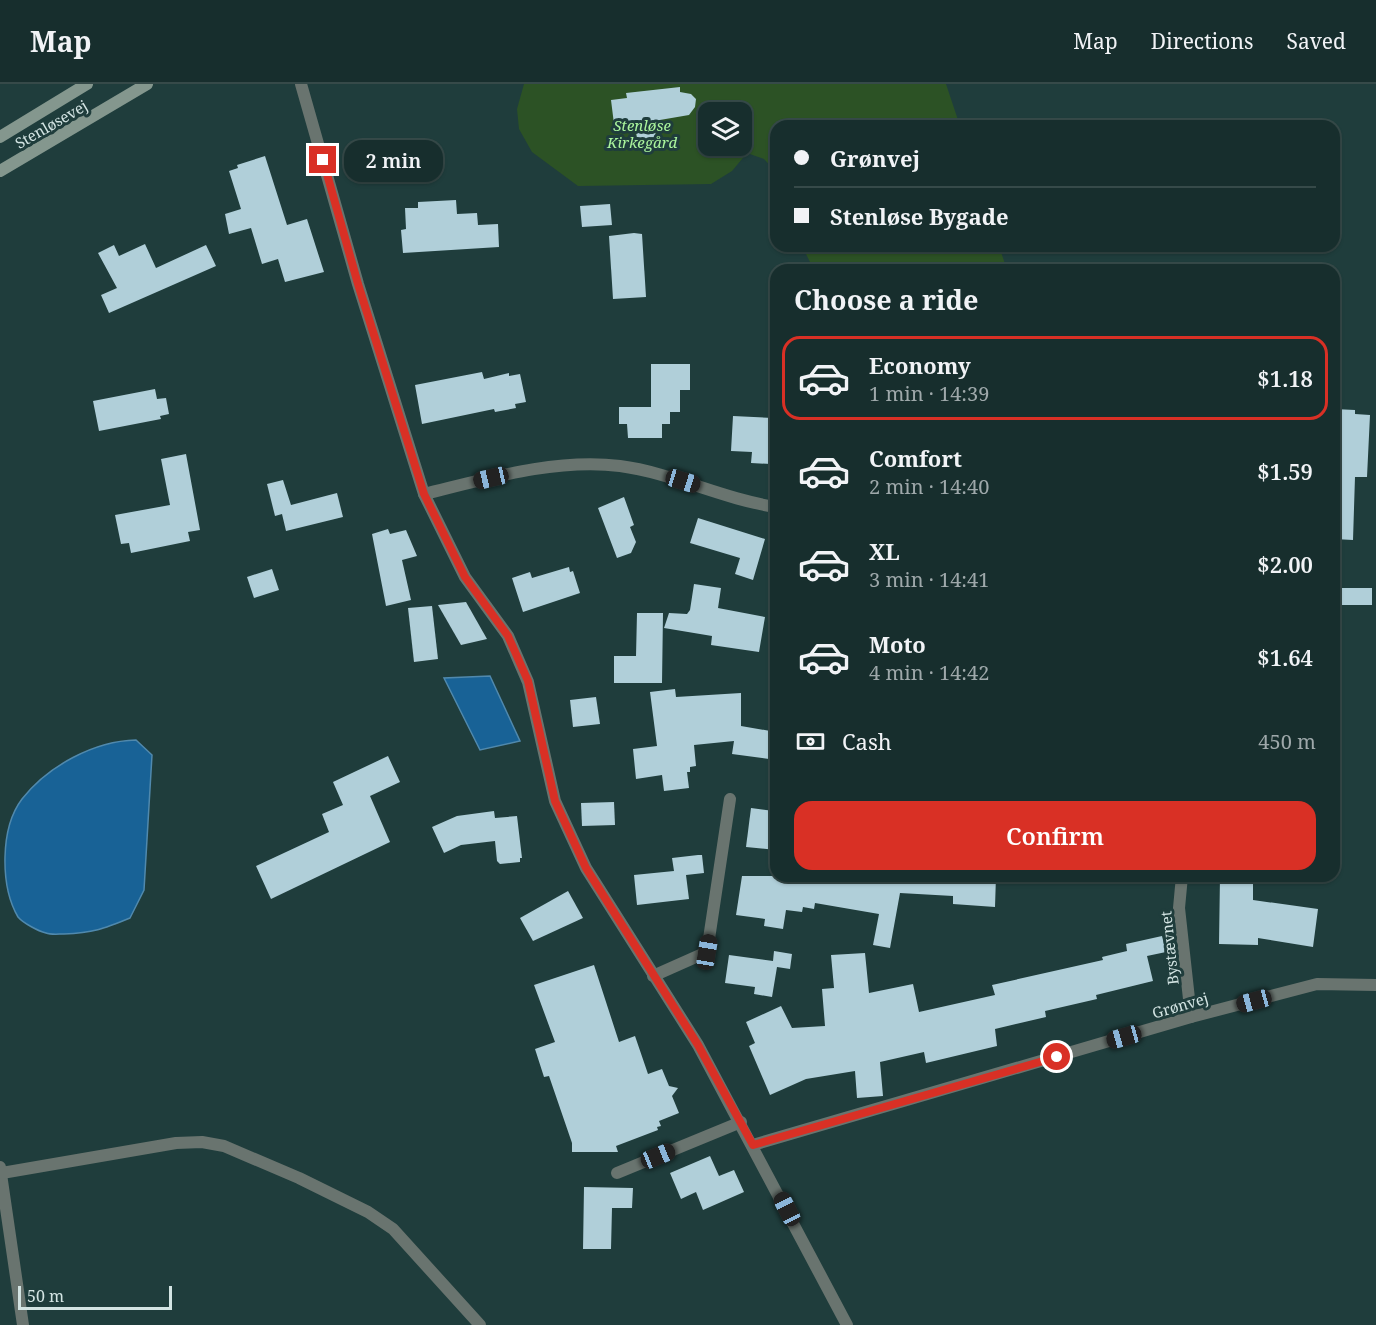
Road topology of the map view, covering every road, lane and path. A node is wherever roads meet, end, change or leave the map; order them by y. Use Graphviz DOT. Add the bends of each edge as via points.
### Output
graph roads {
  1 [pos="87,84"];
  2 [pos="147,84"];
  3 [pos="300,85"];
  4 [pos="0,137"];
  5 [pos="0,171"];
  6 [pos="424,494"];
  7 [pos="770,505"];
  8 [pos="730,799"];
  9 [pos="1181,882"];
  10 [pos="653,976"];
  11 [pos="1376,985"];
  12 [pos="1191,1017"];
  13 [pos="741,1122"];
  14 [pos="753,1145"];
  15 [pos="1,1169"];
  16 [pos="617,1173"];
  17 [pos="23,1325"];
  18 [pos="480,1325"];
  19 [pos="847,1325"];
  1 -- 4 [label="street, Stenløsevej"];
  2 -- 5 [label="street, Stenløsevej"];
  3 -- 6 [label="street"];
  6 -- 7 [label="street" via="567,466 618,466"];
  6 -- 10 [label="street" via="465,577 508,636 528,681 555,801 586,868"];
  8 -- 10 [label="street" via="707,952"];
  9 -- 12 [label="street, Bystævnet" via="1179,908"];
  10 -- 13 [label="street"];
  11 -- 12 [label="street, Grønvej" via="1317,984"];
  12 -- 14 [label="street, Grønvej"];
  13 -- 14 [label="street"];
  13 -- 16 [label="street"];
  14 -- 19 [label="street"];
  15 -- 17 [label="street"];
  15 -- 18 [label="street" via="176,1143 224,1146 299,1178 368,1212 393,1229"];
}
